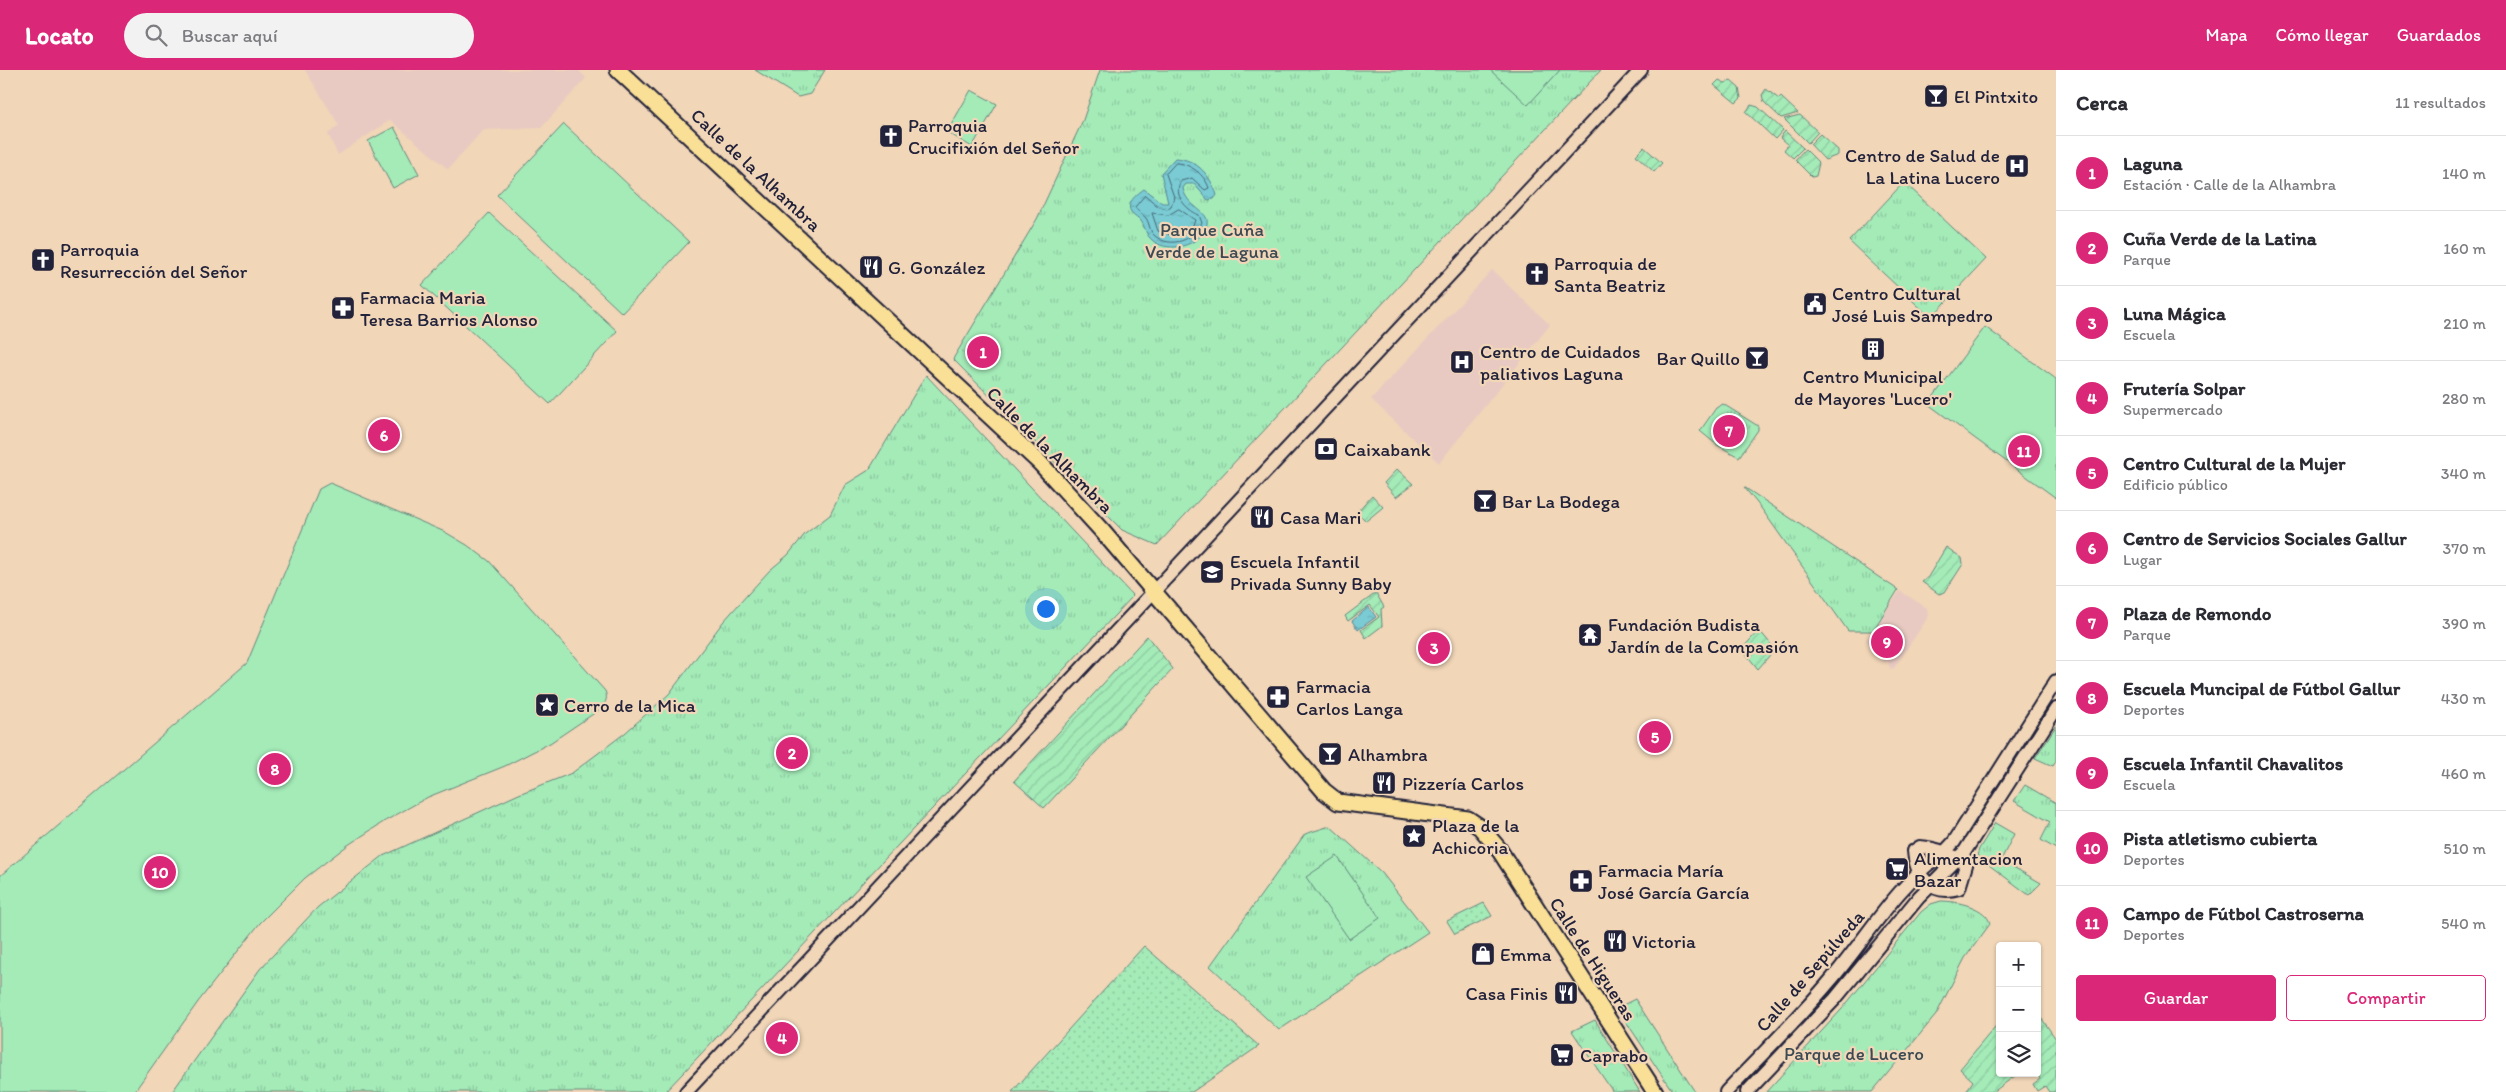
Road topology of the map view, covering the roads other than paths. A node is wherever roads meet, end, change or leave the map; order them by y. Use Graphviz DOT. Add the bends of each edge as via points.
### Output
graph roads {
  1 [pos="618,70"];
  2 [pos="1641,70"];
  3 [pos="1152,592"];
  4 [pos="2056,681"];
  5 [pos="2056,709"];
  6 [pos="1498,848"];
  7 [pos="1943,853"];
  8 [pos="1957,857"];
  9 [pos="1924,878"];
  10 [pos="686,1092"];
  11 [pos="1655,1092"];
  12 [pos="1726,1092"];
  13 [pos="1748,1092"];
  1 -- 3 [label="main road, Calle de la Alhambra" via="1040,463"];
  2 -- 3 [label="street"];
  3 -- 6 [label="main road, Calle de la Alhambra" via="1318,785 1338,802 1468,819 1480,827"];
  3 -- 10 [label="street"];
  4 -- 7 [label="street, Calle de Sepúlveda" via="1954,842"];
  5 -- 8 [label="street, Calle de Sepúlveda" via="1965,851"];
  6 -- 11 [label="main road, Calle de Higueras"];
  7 -- 8 [label="street"];
  7 -- 9 [label="street, Calle de Sepúlveda"];
  7 -- 9 [label="street" via="1920,847 1914,851 1915,867"];
  8 -- 9 [label="street, Calle de Sepúlveda"];
  8 -- 9 [label="street" via="1966,865 1958,888 1948,891 1934,888"];
  9 -- 12 [label="street, Calle de Sepúlveda"];
  9 -- 13 [label="street, Calle de Sepúlveda" via="1835,999"];
}
